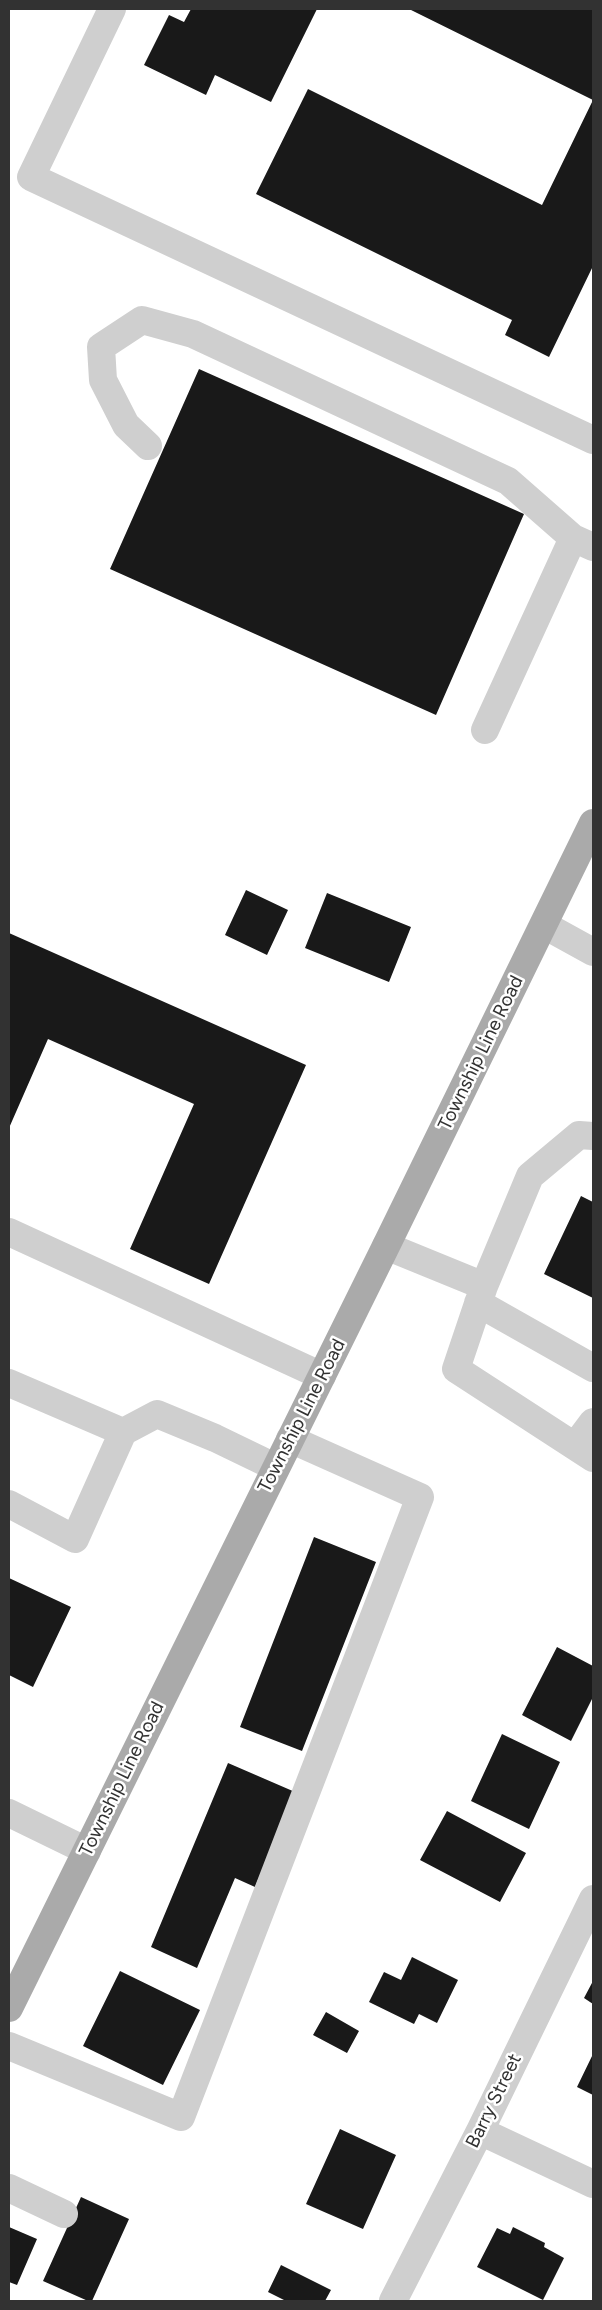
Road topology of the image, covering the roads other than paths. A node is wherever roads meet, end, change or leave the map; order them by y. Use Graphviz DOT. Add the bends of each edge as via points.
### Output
graph roads {
  1 [pos="112,9"];
  2 [pos="593,440"];
  3 [pos="148,446"];
  4 [pos="583,542"];
  5 [pos="486,730"];
  6 [pos="593,823"];
  7 [pos="544,925"];
  8 [pos="593,952"];
  9 [pos="593,1136"];
  10 [pos="9,1232"];
  11 [pos="386,1246"];
  12 [pos="481,1295"];
  13 [pos="593,1368"];
  14 [pos="322,1376"];
  15 [pos="9,1383"];
  16 [pos="593,1422"];
  17 [pos="123,1432"];
  18 [pos="290,1439"];
  19 [pos="584,1452"];
  20 [pos="275,1467"];
  21 [pos="9,1504"];
  22 [pos="9,1813"];
  23 [pos="87,1851"];
  24 [pos="593,1899"];
  25 [pos="9,2008"];
  26 [pos="9,2046"];
  27 [pos="480,2131"];
  28 [pos="593,2184"];
  29 [pos="9,2188"];
  30 [pos="64,2214"];
  31 [pos="393,2301"];
  1 -- 2 [label="street" via="31,176"];
  3 -- 4 [label="street" via="126,426 103,380 101,347 142,320 193,334 508,481"];
  4 -- 5 [label="street"];
  6 -- 7 [label="main road, Township Line Road"];
  7 -- 8 [label="street"];
  7 -- 11 [label="main road, Township Line Road"];
  9 -- 12 [label="street" via="579,1135 530,1176"];
  10 -- 14 [label="street"];
  11 -- 12 [label="street"];
  11 -- 14 [label="main road, Township Line Road"];
  12 -- 13 [label="street"];
  12 -- 19 [label="street" via="456,1369"];
  14 -- 18 [label="main road, Township Line Road"];
  15 -- 17 [label="street"];
  16 -- 19 [label="street"];
  17 -- 20 [label="street" via="157,1414"];
  17 -- 21 [label="street" via="75,1539"];
  18 -- 20 [label="main road, Township Line Road"];
  18 -- 26 [label="street" via="420,1497 182,2117"];
  20 -- 23 [label="main road, Township Line Road"];
  22 -- 23 [label="street"];
  23 -- 25 [label="main road, Township Line Road"];
  24 -- 27 [label="street, Barry Street"];
  27 -- 28 [label="street"];
  27 -- 31 [label="street, Barry Street"];
  29 -- 30 [label="street"];
}
